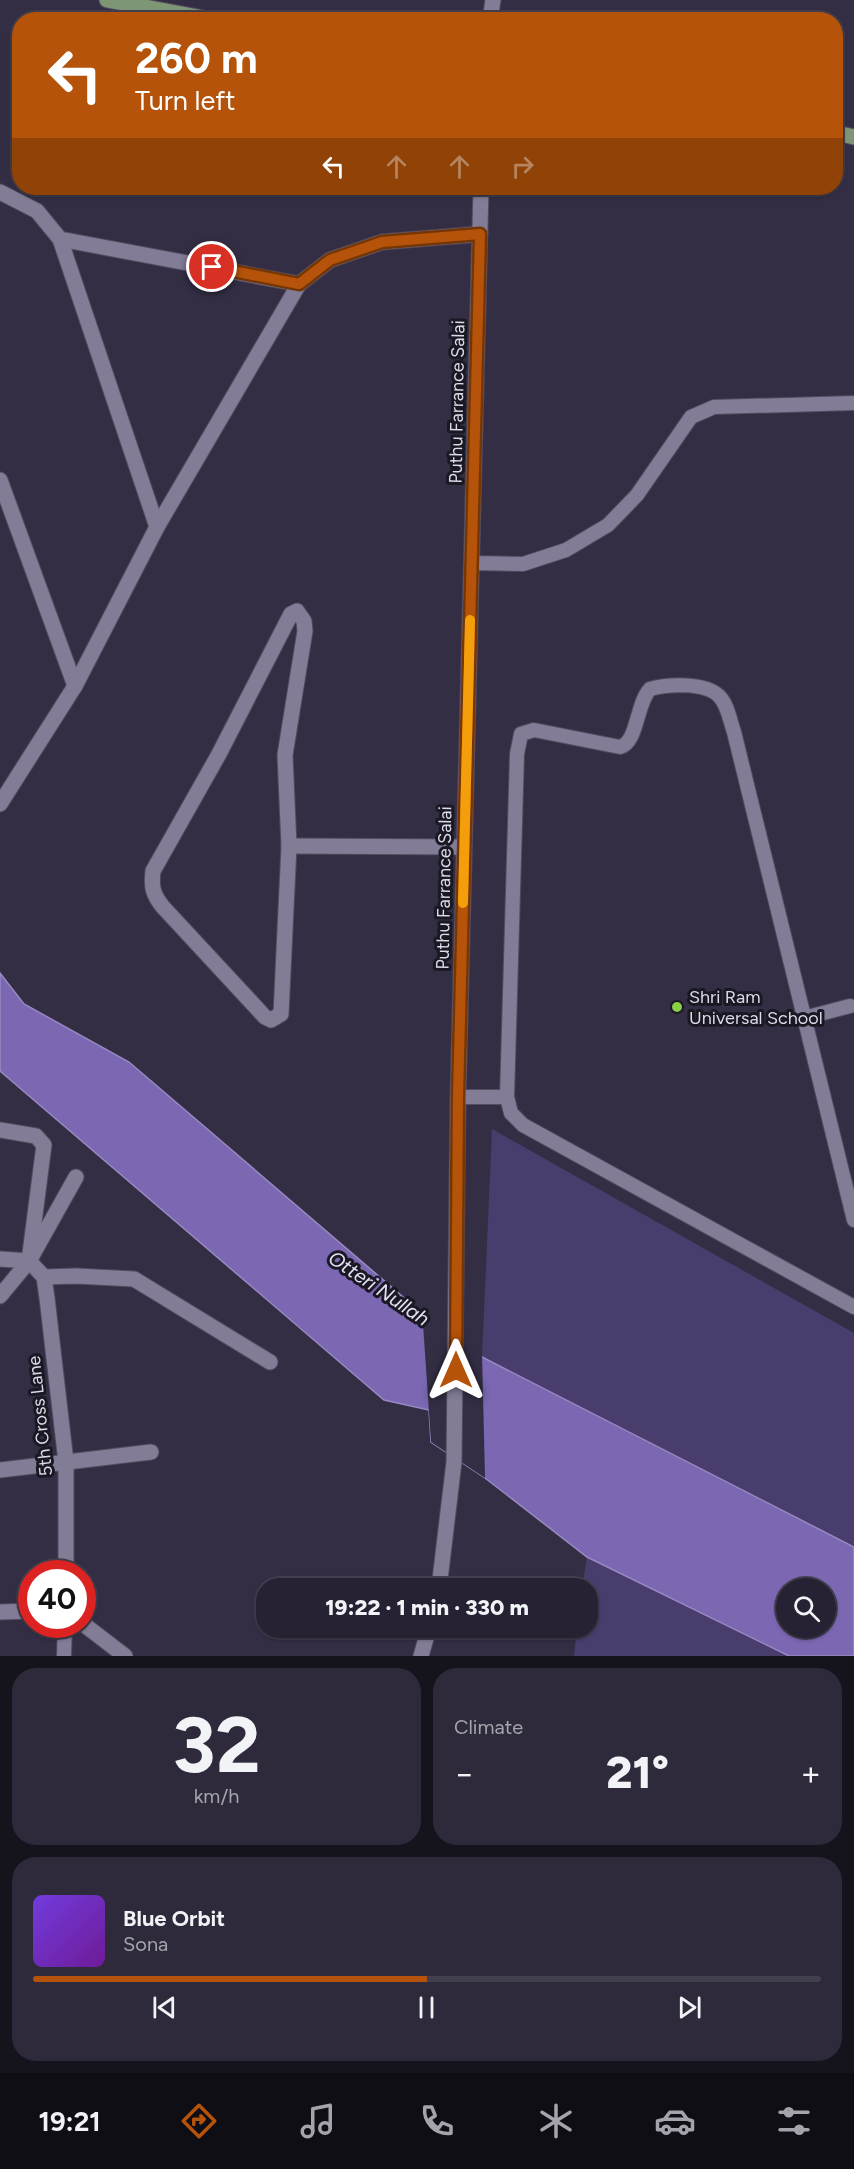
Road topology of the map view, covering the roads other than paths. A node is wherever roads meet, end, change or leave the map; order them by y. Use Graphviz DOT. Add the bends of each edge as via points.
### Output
graph roads {
  1 [pos="107,0"];
  2 [pos="138,12"];
  3 [pos="0,192"];
  4 [pos="481,195"];
  5 [pos="480,234"];
  6 [pos="60,239"];
  7 [pos="299,284"];
  8 [pos="854,403"];
  9 [pos="0,480"];
  10 [pos="157,527"];
  11 [pos="472,563"];
  12 [pos="75,687"];
  13 [pos="0,804"];
  14 [pos="289,846"];
  15 [pos="464,847"];
  16 [pos="850,1006"];
  17 [pos="804,1018"];
  18 [pos="458,1097"];
  19 [pos="507,1097"];
  20 [pos="0,1130"];
  21 [pos="76,1177"];
  22 [pos="854,1220"];
  23 [pos="0,1259"];
  24 [pos="29,1261"];
  25 [pos="44,1277"];
  26 [pos="0,1296"];
  27 [pos="854,1307"];
  28 [pos="270,1362"];
  29 [pos="151,1452"];
  30 [pos="66,1462"];
  31 [pos="0,1470"];
  32 [pos="66,1560"];
  33 [pos="440,1578"];
  34 [pos="18,1611"];
  35 [pos="0,1612"];
  36 [pos="96,1634"];
  37 [pos="65,1638"];
  38 [pos="426,1638"];
  39 [pos="64,1656"];
  40 [pos="125,1656"];
  41 [pos="421,1656"];
  1 -- 2 [label="main road"];
  3 -- 6 [label="street" via="38,211"];
  4 -- 5 [label="street, Puthu Farrance Salai"];
  5 -- 7 [label="street" via="382,242 330,260"];
  5 -- 11 [label="street, Puthu Farrance Salai"];
  6 -- 7 [label="street"];
  6 -- 10 [label="street"];
  7 -- 10 [label="street"];
  8 -- 11 [label="lane" via="714,407 691,417 637,495 608,525 566,550 523,564"];
  9 -- 12 [label="street"];
  10 -- 12 [label="street"];
  11 -- 15 [label="street, Puthu Farrance Salai"];
  12 -- 13 [label="street"];
  14 -- 14 [label="street" via="281,1014 271,1020 163,907 152,885 153,871 291,614 297,611 305,631 285,755"];
  14 -- 15 [label="street"];
  15 -- 18 [label="street, Puthu Farrance Salai"];
  16 -- 17 [label="lane"];
  17 -- 19 [label="lane" via="727,710 713,692 661,685 644,696 627,746 534,730 518,739"];
  17 -- 22 [label="lane"];
  18 -- 19 [label="lane"];
  18 -- 33 [label="street, Puthu Farrance Salai" via="454,1462"];
  19 -- 27 [label="lane" via="511,1113 522,1125"];
  20 -- 24 [label="street" via="36,1136 44,1145"];
  21 -- 24 [label="street"];
  23 -- 24 [label="street"];
  24 -- 25 [label="street"];
  24 -- 26 [label="street"];
  25 -- 28 [label="street" via="134,1279"];
  25 -- 30 [label="street, 5th Cross Lane"];
  29 -- 30 [label="street"];
  30 -- 31 [label="street"];
  30 -- 32 [label="street, 5th Cross Lane"];
  34 -- 35 [label="street"];
  36 -- 40 [label="street"];
  37 -- 39 [label="lane"];
  38 -- 41 [label="street"];
}
